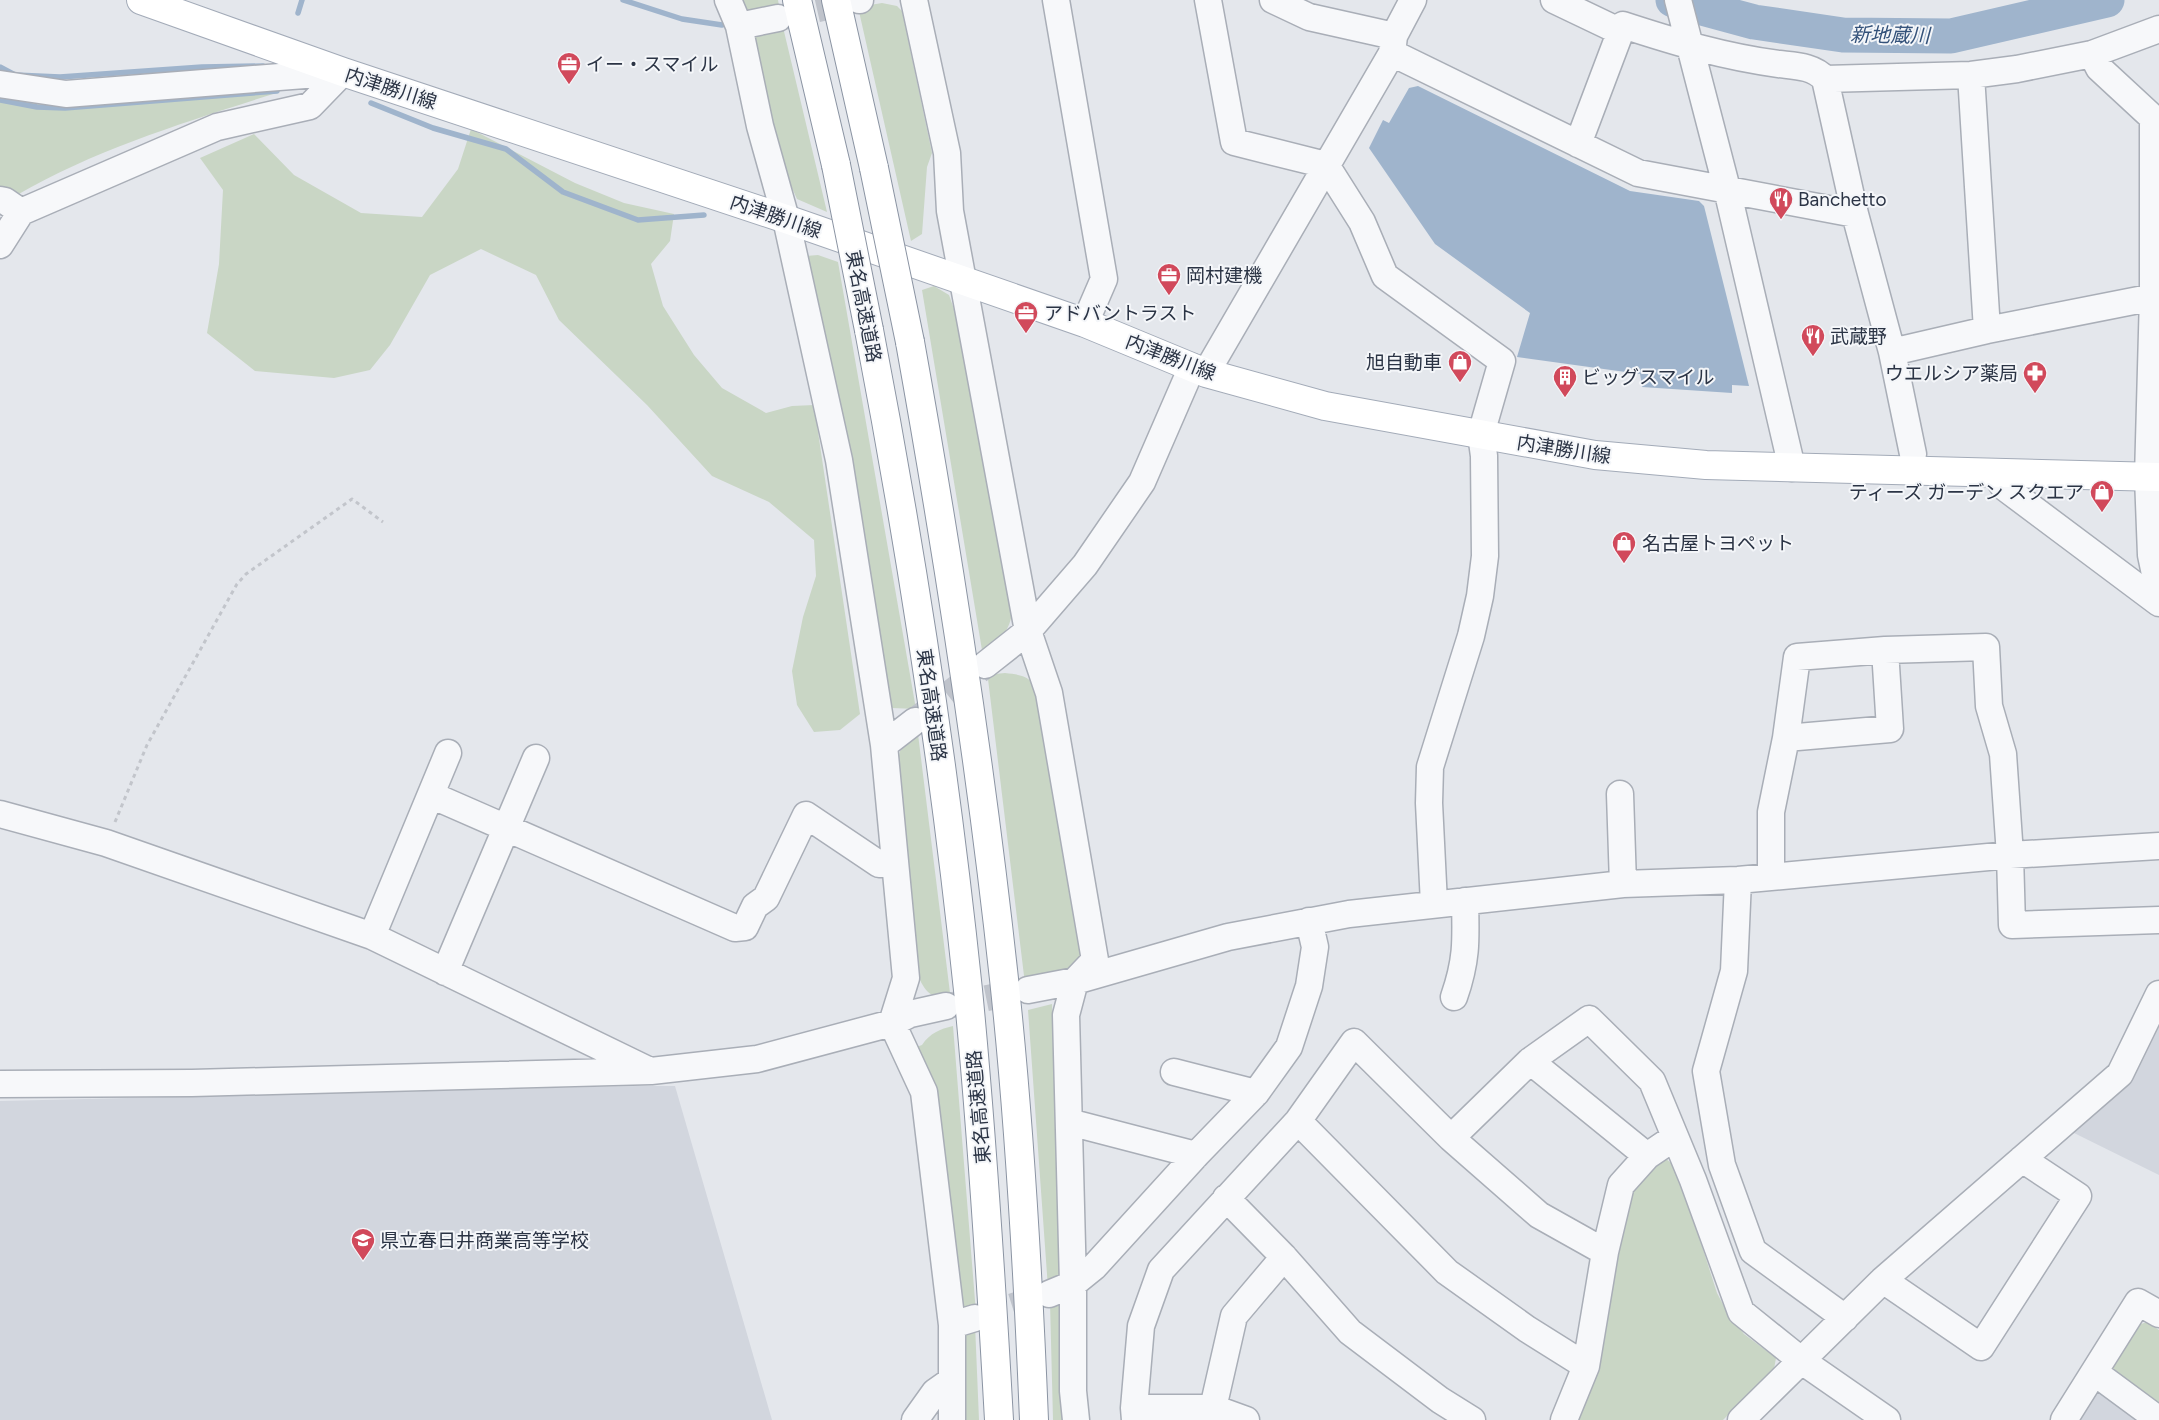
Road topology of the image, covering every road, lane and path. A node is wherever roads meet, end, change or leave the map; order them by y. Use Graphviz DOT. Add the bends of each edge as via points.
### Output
graph roads {
  1 [pos="141,0"];
  2 [pos="728,0"];
  3 [pos="836,0"];
  4 [pos="914,0"];
  5 [pos="1056,0"];
  6 [pos="1208,0"];
  7 [pos="1273,0"];
  8 [pos="1414,0"];
  9 [pos="1554,0"];
  10 [pos="1678,0"];
  11 [pos="787,9"];
  12 [pos="739,26"];
  13 [pos="2159,29"];
  14 [pos="1621,32"];
  15 [pos="1688,43"];
  16 [pos="1393,44"];
  17 [pos="2092,54"];
  18 [pos="343,72"];
  19 [pos="1971,75"];
  20 [pos="1825,78"];
  21 [pos="0,84"];
  22 [pos="1578,144"];
  23 [pos="1326,165"];
  24 [pos="1726,188"];
  25 [pos="2156,190"];
  26 [pos="10,206"];
  27 [pos="1855,214"];
  28 [pos="786,219"];
  29 [pos="0,245"];
  30 [pos="963,281"];
  31 [pos="2156,296"];
  32 [pos="1086,323"];
  33 [pos="1987,330"];
  34 [pos="1892,352"];
  35 [pos="1199,370"];
  36 [pos="1481,434"];
  37 [pos="1913,454"];
  38 [pos="1792,468"];
  39 [pos="1995,474"];
  40 [pos="2154,477"];
  41 [pos="383,522"];
  42 [pos="2159,594"];
  43 [pos="2159,602"];
  44 [pos="1028,631"];
  45 [pos="1884,650"];
  46 [pos="986,665"];
  47 [pos="915,721"];
  48 [pos="1786,738"];
  49 [pos="884,745"];
  50 [pos="448,753"];
  51 [pos="536,758"];
  52 [pos="1620,794"];
  53 [pos="431,795"];
  54 [pos="0,814"];
  55 [pos="507,828"];
  56 [pos="106,843"];
  57 [pos="2159,846"];
  58 [pos="2010,856"];
  59 [pos="895,863"];
  60 [pos="1771,877"];
  61 [pos="1738,880"];
  62 [pos="1622,884"];
  63 [pos="1465,901"];
  64 [pos="1434,904"];
  65 [pos="2159,920"];
  66 [pos="1309,921"];
  67 [pos="372,936"];
  68 [pos="445,972"];
  69 [pos="1075,981"];
  70 [pos="1028,990"];
  71 [pos="2159,994"];
  72 [pos="1454,997"];
  73 [pos="946,1006"];
  74 [pos="892,1022"];
  75 [pos="1530,1061"];
  76 [pos="650,1071"];
  77 [pos="1174,1072"];
  78 [pos="0,1084"];
  79 [pos="1256,1092"];
  80 [pos="1298,1121"];
  81 [pos="1070,1122"];
  82 [pos="1675,1137"];
  83 [pos="1450,1138"];
  84 [pos="1196,1155"];
  85 [pos="1647,1156"];
  86 [pos="2022,1159"];
  87 [pos="1226,1198"];
  88 [pos="1605,1252"];
  89 [pos="1284,1257"];
  90 [pos="1883,1280"];
  91 [pos="1073,1284"];
  92 [pos="1049,1294"];
  93 [pos="2159,1314"];
  94 [pos="1845,1318"];
  95 [pos="1802,1361"];
  96 [pos="1586,1366"];
  97 [pos="2094,1372"];
  98 [pos="952,1380"];
  99 [pos="1213,1408"];
  100 [pos="1135,1414"];
  101 [pos="915,1420"];
  102 [pos="952,1420"];
  103 [pos="999,1420"];
  104 [pos="1034,1420"];
  105 [pos="1076,1420"];
  106 [pos="1246,1420"];
  107 [pos="1472,1420"];
  108 [pos="1564,1420"];
  109 [pos="1741,1420"];
  110 [pos="1887,1420"];
  111 [pos="2064,1420"];
  112 [pos="2159,1420"];
  1 -- 18 [label="main road, 内津勝川線"];
  2 -- 12 [label="street"];
  3 -- 104 [label="main road, 東名高速道路, bridge" via="910,342 958,620 986,819 1019,1142"];
  4 -- 30 [label="street" via="947,153 950,212"];
  5 -- 32 [label="street" via="1104,279"];
  6 -- 23 [label="street" via="1234,142"];
  7 -- 16 [label="street" via="1309,17"];
  8 -- 16 [label="street"];
  9 -- 14 [label="street"];
  10 -- 15 [label="street"];
  11 -- 12 [label="street"];
  11 -- 103 [label="main road, 東名高速道路, bridge" via="836,165 898,477 922,630 968,990 982,1148"];
  12 -- 28 [label="street" via="760,126"];
  13 -- 17 [label="street"];
  14 -- 15 [label="street" via="1623,25"];
  14 -- 22 [label="street"];
  15 -- 20 [label="street" via="1760,62 1811,68"];
  15 -- 24 [label="street"];
  16 -- 22 [label="street"];
  16 -- 23 [label="street"];
  17 -- 19 [label="street"];
  17 -- 25 [label="street" via="2099,68 2152,118"];
  18 -- 21 [label="street" via="66,94"];
  18 -- 26 [label="street" via="310,106 217,127"];
  18 -- 28 [label="main road, 内津勝川線"];
  19 -- 20 [label="street"];
  19 -- 33 [label="street"];
  20 -- 27 [label="street"];
  22 -- 24 [label="street" via="1638,173"];
  23 -- 35 [label="street"];
  23 -- 36 [label="street" via="1362,222 1386,276 1502,361"];
  24 -- 27 [label="street"];
  24 -- 38 [label="street"];
  25 -- 31 [label="street"];
  26 -- 29 [label="street"];
  27 -- 34 [label="street"];
  28 -- 30 [label="main road, 内津勝川線"];
  28 -- 49 [label="street" via="839,460"];
  30 -- 32 [label="main road, 内津勝川線"];
  30 -- 44 [label="street"];
  31 -- 33 [label="street"];
  31 -- 40 [label="street"];
  32 -- 35 [label="main road, 内津勝川線"];
  33 -- 34 [label="street"];
  34 -- 37 [label="street"];
  35 -- 36 [label="main road, 内津勝川線" via="1325,406"];
  35 -- 44 [label="street" via="1142,482 1084,565"];
  36 -- 38 [label="main road, 内津勝川線" via="1595,455 1706,466"];
  36 -- 64 [label="street" via="1484,556 1480,596 1471,636 1430,767"];
  38 -- 39 [label="main road, 内津勝川線"];
  39 -- 40 [label="main road, 内津勝川線"];
  39 -- 43 [label="street" via="2004,487"];
  40 -- 42 [label="street" via="2150,555"];
  41 -- 56 [label="path" via="352,499 246,574 237,584 147,745"];
  44 -- 46 [label="street"];
  44 -- 69 [label="street" via="1049,693 1095,960"];
  45 -- 48 [label="street" via="1797,657"];
  45 -- 48 [label="street" via="1890,729"];
  45 -- 58 [label="street" via="1986,647 1989,706 2003,754"];
  47 -- 49 [label="street"];
  48 -- 60 [label="street" via="1771,812"];
  49 -- 59 [label="street"];
  50 -- 53 [label="street"];
  51 -- 55 [label="street"];
  52 -- 62 [label="street"];
  53 -- 55 [label="street"];
  53 -- 67 [label="street"];
  54 -- 56 [label="street"];
  55 -- 59 [label="street" via="735,928 745,927 755,906 766,898 806,815 879,864"];
  55 -- 68 [label="street"];
  56 -- 67 [label="street"];
  57 -- 58 [label="street"];
  58 -- 60 [label="street"];
  58 -- 65 [label="street" via="2012,925"];
  59 -- 74 [label="street" via="906,978"];
  60 -- 61 [label="street"];
  61 -- 62 [label="street"];
  61 -- 94 [label="street" via="1734,971 1706,1071 1722,1165 1753,1251"];
  62 -- 63 [label="street"];
  63 -- 64 [label="street"];
  63 -- 72 [label="street" via="1466,949"];
  64 -- 66 [label="street"];
  66 -- 69 [label="street" via="1228,937"];
  66 -- 79 [label="street" via="1316,947 1309,986 1289,1047"];
  67 -- 68 [label="street"];
  68 -- 76 [label="street"];
  69 -- 70 [label="street"];
  69 -- 81 [label="street" via="1066,1015"];
  71 -- 86 [label="street" via="2120,1074"];
  73 -- 74 [label="street" via="910,1014"];
  74 -- 76 [label="street" via="757,1059"];
  74 -- 98 [label="street" via="924,1092 964,1322"];
  75 -- 82 [label="street" via="1589,1019 1652,1081"];
  75 -- 83 [label="street"];
  75 -- 85 [label="street"];
  76 -- 78 [label="street" via="202,1083"];
  77 -- 79 [label="street"];
  79 -- 84 [label="street"];
  80 -- 83 [label="street" via="1354,1042"];
  80 -- 87 [label="street"];
  80 -- 96 [label="street" via="1447,1272 1526,1329"];
  81 -- 84 [label="street"];
  81 -- 91 [label="street"];
  82 -- 85 [label="street"];
  82 -- 95 [label="street" via="1741,1312"];
  83 -- 88 [label="street" via="1539,1215"];
  84 -- 91 [label="street" via="1094,1268"];
  85 -- 88 [label="street" via="1621,1185"];
  86 -- 90 [label="street"];
  86 -- 90 [label="street" via="2078,1196 1980,1346"];
  87 -- 89 [label="street"];
  87 -- 100 [label="street" via="1160,1270 1141,1326"];
  88 -- 96 [label="street"];
  89 -- 99 [label="street" via="1234,1316"];
  89 -- 107 [label="street" via="1350,1332"];
  90 -- 94 [label="street"];
  91 -- 92 [label="street"];
  91 -- 105 [label="street"];
  93 -- 97 [label="street" via="2138,1302"];
  94 -- 95 [label="street"];
  95 -- 109 [label="street"];
  95 -- 110 [label="street"];
  96 -- 108 [label="street"];
  97 -- 111 [label="street"];
  97 -- 112 [label="street"];
  98 -- 101 [label="street" via="935,1392"];
  98 -- 102 [label="street"];
  99 -- 100 [label="street"];
  99 -- 106 [label="street"];
}
